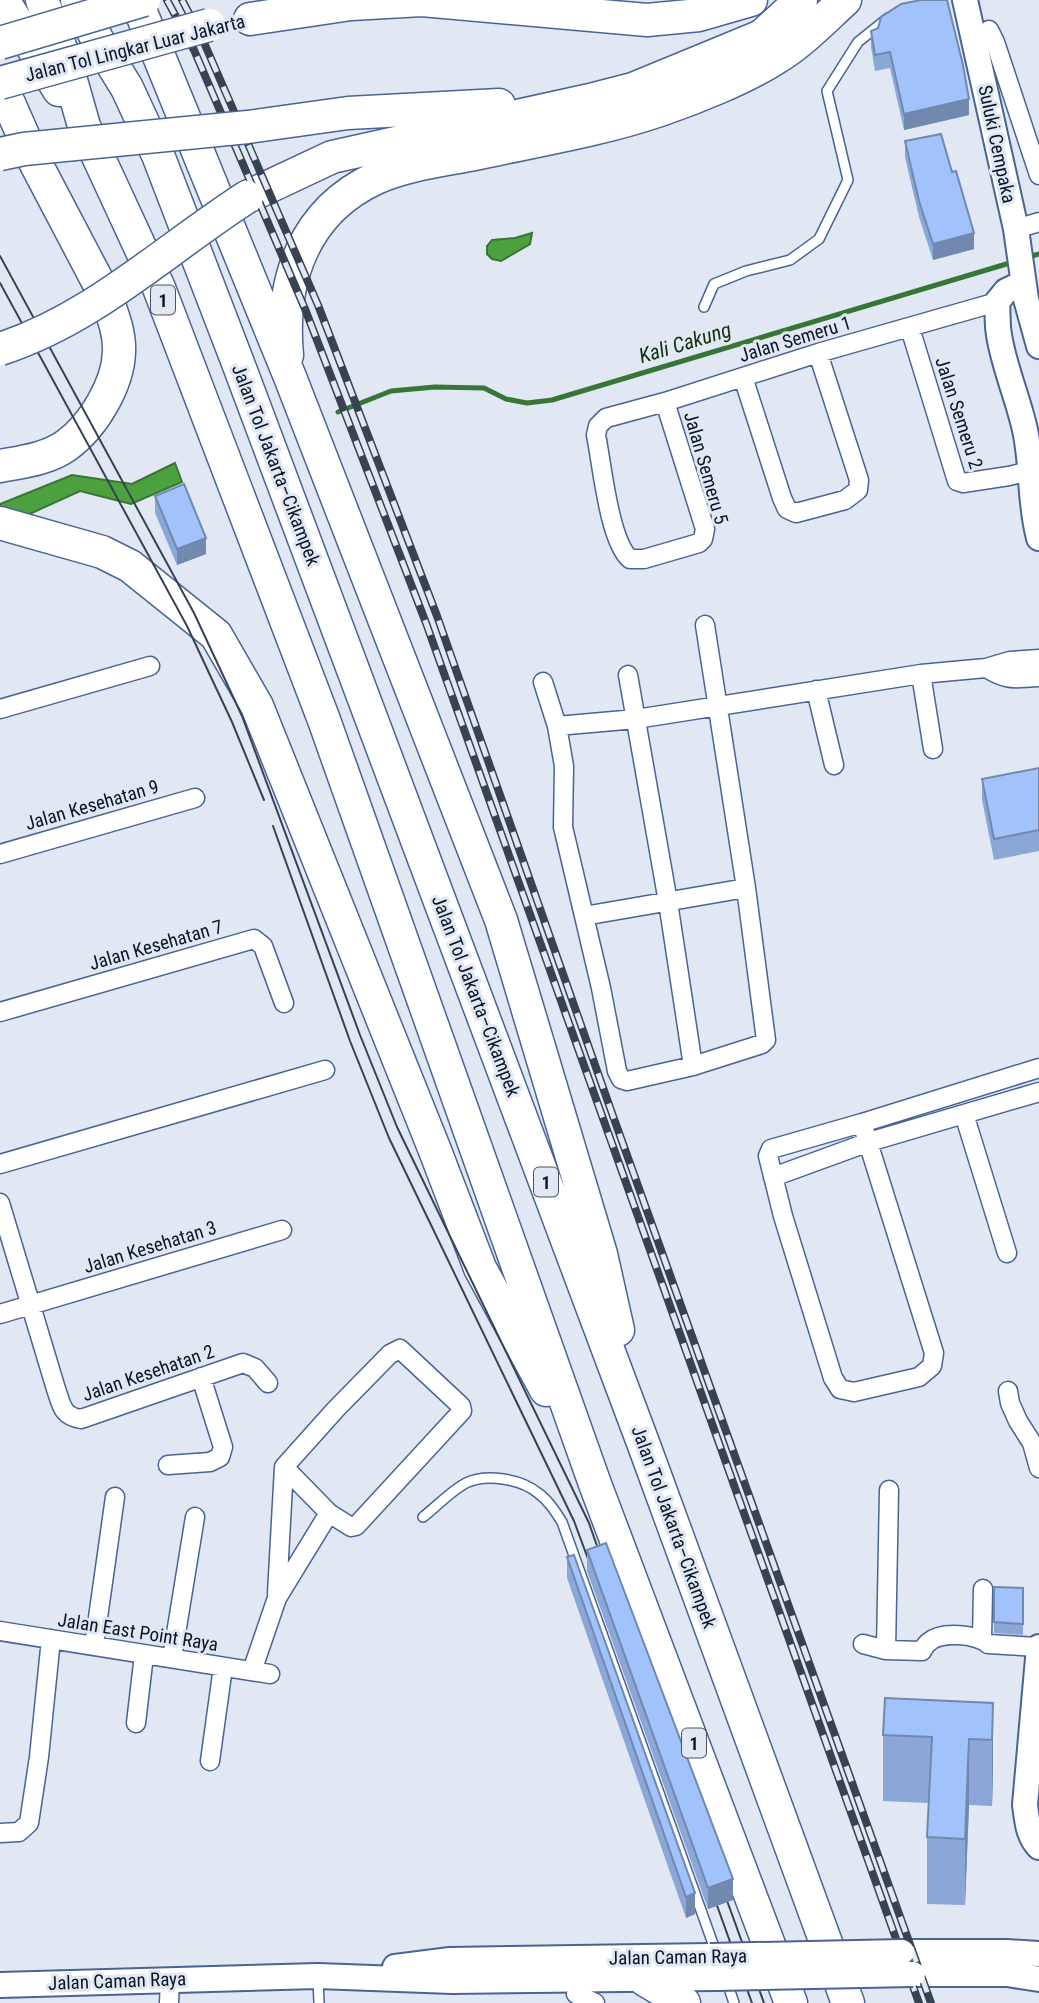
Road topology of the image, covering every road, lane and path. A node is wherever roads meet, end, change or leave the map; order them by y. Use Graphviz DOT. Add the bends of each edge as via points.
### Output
graph roads {
  1 [pos="3,0"];
  2 [pos="42,0"];
  3 [pos="77,0"];
  4 [pos="98,0"];
  5 [pos="136,0"];
  6 [pos="144,0"];
  7 [pos="309,0"];
  8 [pos="751,0"];
  9 [pos="801,0"];
  10 [pos="845,0"];
  11 [pos="964,2"];
  12 [pos="900,12"];
  13 [pos="250,19"];
  14 [pos="989,30"];
  15 [pos="0,43"];
  16 [pos="0,83"];
  17 [pos="127,88"];
  18 [pos="594,99"];
  19 [pos="84,126"];
  20 [pos="0,154"];
  21 [pos="1039,176"];
  22 [pos="1027,255"];
  23 [pos="997,302"];
  24 [pos="704,307"];
  25 [pos="910,328"];
  26 [pos="1039,346"];
  27 [pos="0,349"];
  28 [pos="818,354"];
  29 [pos="290,377"];
  30 [pos="743,377"];
  31 [pos="665,402"];
  32 [pos="0,466"];
  33 [pos="1035,470"];
  34 [pos="8,525"];
  35 [pos="1039,538"];
  36 [pos="699,543"];
  37 [pos="705,625"];
  38 [pos="1039,659"];
  39 [pos="150,666"];
  40 [pos="986,668"];
  41 [pos="921,674"];
  42 [pos="628,675"];
  43 [pos="1039,677"];
  44 [pos="543,682"];
  45 [pos="816,690"];
  46 [pos="717,706"];
  47 [pos="0,709"];
  48 [pos="636,719"];
  49 [pos="557,726"];
  50 [pos="933,749"];
  51 [pos="834,765"];
  52 [pos="195,797"];
  53 [pos="0,854"];
  54 [pos="746,888"];
  55 [pos="668,902"];
  56 [pos="584,916"];
  57 [pos="284,1003"];
  58 [pos="0,1012"];
  59 [pos="693,1066"];
  60 [pos="1039,1068"];
  61 [pos="325,1070"];
  62 [pos="1039,1092"];
  63 [pos="964,1114"];
  64 [pos="862,1123"];
  65 [pos="869,1142"];
  66 [pos="0,1164"];
  67 [pos="773,1177"];
  68 [pos="0,1203"];
  69 [pos="282,1230"];
  70 [pos="1007,1253"];
  71 [pos="31,1304"];
  72 [pos="0,1314"];
  73 [pos="201,1377"];
  74 [pos="268,1383"];
  75 [pos="1008,1391"];
  76 [pos="645,1448"];
  77 [pos="168,1465"];
  78 [pos="284,1467"];
  79 [pos="1039,1468"];
  80 [pos="596,1484"];
  81 [pos="889,1490"];
  82 [pos="116,1497"];
  83 [pos="329,1513"];
  84 [pos="195,1517"];
  85 [pos="424,1517"];
  86 [pos="983,1589"];
  87 [pos="277,1598"];
  88 [pos="0,1631"];
  89 [pos="51,1639"];
  90 [pos="982,1639"];
  91 [pos="863,1644"];
  92 [pos="94,1646"];
  93 [pos="1039,1647"];
  94 [pos="886,1650"];
  95 [pos="144,1655"];
  96 [pos="172,1658"];
  97 [pos="223,1667"];
  98 [pos="136,1723"];
  99 [pos="210,1760"];
  100 [pos="1033,1765"];
  101 [pos="0,1833"];
  102 [pos="1039,1847"];
  103 [pos="1039,1954"];
  104 [pos="908,1963"];
  105 [pos="451,1970"];
  106 [pos="318,1976"];
  107 [pos="1039,1979"];
  108 [pos="645,1980"];
  109 [pos="684,1980"];
  110 [pos="1,1991"];
  111 [pos="170,1991"];
  112 [pos="576,1992"];
  113 [pos="319,2003"];
  114 [pos="595,2003"];
  115 [pos="734,2003"];
  116 [pos="791,2003"];
  117 [pos="848,2003"];
  1 -- 19 [label="highway"];
  2 -- 19 [label="highway, 1"];
  3 -- 17 [label="highway, Jalan Tol Jakarta–Cikampek / 1"];
  4 -- 17 [label="highway"];
  5 -- 29 [label="highway"];
  6 -- 15 [label="highway, Jalan Tol Lingkar Luar Jakarta, bridge"];
  7 -- 13 [label="highway, Jalan Tol Lingkar Luar Jakarta"];
  8 -- 13 [label="highway" via="699,15 647,20 422,1 351,4"];
  9 -- 18 [label="highway" via="757,38 632,89"];
  10 -- 29 [label="highway" via="777,58 660,110 577,134 413,166 344,196 320,219 292,276 286,342"];
  11 -- 22 [label="main road, Suluki Cempaka"];
  12 -- 24 [label="lane" via="858,42 827,91 848,180 819,239 790,260 713,284"];
  13 -- 16 [label="highway, Jalan Tol Lingkar Luar Jakarta, bridge" via="209,25"];
  14 -- 21 [label="street"];
  16 -- 32 [label="highway" via="34,160 107,299 119,352 116,374 101,406 77,436 60,450 33,461"];
  17 -- 76 [label="highway, Jalan Tol Jakarta–Cikampek / 1" via="158,155 238,363"];
  18 -- 20 [label="highway, bridge" via="348,113"];
  18 -- 27 [label="highway, bridge" via="332,158 247,197 122,287 51,329"];
  19 -- 80 [label="highway, 1" via="159,288 233,479 345,778"];
  22 -- 23 [label="main road"];
  22 -- 26 [label="main road, Suluki Cempaka"];
  23 -- 25 [label="street, Jalan Semeru 1"];
  23 -- 33 [label="main road" via="1003,355"];
  25 -- 28 [label="street, Jalan Semeru 1"];
  25 -- 33 [label="street, Jalan Semeru 2" via="957,481"];
  28 -- 30 [label="street, Jalan Semeru 1"];
  28 -- 30 [label="street" via="859,481 858,490 845,500 796,513 787,509"];
  29 -- 76 [label="highway" via="502,920 601,1254"];
  30 -- 31 [label="street, Jalan Semeru 1"];
  31 -- 36 [label="street, Jalan Semeru 5" via="705,529"];
  31 -- 36 [label="street, Jalan Semeru 1" via="606,418 598,426 614,528 624,554 631,559"];
  33 -- 35 [label="main road" via="1031,503"];
  34 -- 80 [label="highway" via="102,552 130,566 216,635 257,706 481,1268"];
  37 -- 46 [label="street"];
  38 -- 40 [label="street"];
  39 -- 47 [label="street"];
  40 -- 41 [label="street"];
  40 -- 43 [label="street" via="1014,680"];
  41 -- 45 [label="street"];
  41 -- 50 [label="street"];
  42 -- 48 [label="street"];
  44 -- 49 [label="street"];
  45 -- 46 [label="street"];
  45 -- 51 [label="street"];
  46 -- 48 [label="street"];
  46 -- 54 [label="street"];
  48 -- 49 [label="street"];
  48 -- 55 [label="street"];
  49 -- 56 [label="street" via="564,766 563,827"];
  52 -- 53 [label="street, Jalan Kesehatan 9"];
  54 -- 55 [label="street"];
  54 -- 59 [label="street" via="766,1040"];
  55 -- 56 [label="street"];
  55 -- 59 [label="street"];
  56 -- 59 [label="street" via="621,1079"];
  57 -- 58 [label="street, Jalan Kesehatan 7" via="263,947 254,939"];
  60 -- 64 [label="street"];
  61 -- 66 [label="street"];
  62 -- 63 [label="street"];
  63 -- 65 [label="street"];
  63 -- 70 [label="street"];
  64 -- 65 [label="street"];
  64 -- 67 [label="street" via="771,1149"];
  65 -- 67 [label="street"];
  65 -- 67 [label="street" via="934,1353 932,1366 919,1377 854,1392 840,1389"];
  68 -- 71 [label="street"];
  69 -- 71 [label="street, Jalan Kesehatan 3"];
  71 -- 72 [label="street, Jalan Kesehatan 3"];
  71 -- 73 [label="street, Jalan Kesehatan 2" via="63,1410 70,1417 81,1419"];
  73 -- 74 [label="street, Jalan Kesehatan 2" via="243,1363 255,1368"];
  73 -- 77 [label="street" via="223,1447 220,1457"];
  75 -- 79 [label="street"];
  76 -- 117 [label="highway, Jalan Tol Jakarta–Cikampek / 1"];
  78 -- 83 [label="street"];
  78 -- 83 [label="street" via="395,1350 407,1354 461,1406 461,1414 356,1526 347,1526"];
  78 -- 87 [label="street"];
  80 -- 116 [label="highway, 1"];
  81 -- 94 [label="street"];
  82 -- 92 [label="street"];
  83 -- 87 [label="street"];
  84 -- 96 [label="street"];
  85 -- 115 [label="lane" via="466,1483 483,1478 525,1484 562,1522"];
  86 -- 90 [label="street"];
  87 -- 97 [label="street, Jalan East Point Raya" via="261,1673"];
  88 -- 89 [label="street, Jalan East Point Raya"];
  89 -- 92 [label="street, Jalan East Point Raya"];
  89 -- 101 [label="street" via="29,1823 19,1832"];
  90 -- 93 [label="street" via="988,1644"];
  90 -- 94 [label="street" via="937,1637 922,1651"];
  91 -- 94 [label="street"];
  92 -- 95 [label="street, Jalan East Point Raya"];
  93 -- 100 [label="main road"];
  95 -- 96 [label="street, Jalan East Point Raya"];
  95 -- 98 [label="street"];
  96 -- 97 [label="street, Jalan East Point Raya"];
  97 -- 99 [label="street"];
  100 -- 102 [label="main road" via="1025,1805 1028,1828"];
  103 -- 104 [label="main road, Jalan Caman Raya" via="1007,1952"];
  104 -- 107 [label="main road, Jalan Caman Raya"];
  104 -- 109 [label="main road, Jalan Caman Raya, bridge"];
  105 -- 106 [label="main road, Jalan Caman Raya"];
  105 -- 109 [label="main road, Jalan Caman Raya"];
  105 -- 112 [label="main road, Jalan Caman Raya"];
  106 -- 111 [label="main road, Jalan Caman Raya"];
  106 -- 113 [label="lane"];
  108 -- 109 [label="highway"];
  108 -- 112 [label="main road, Jalan Caman Raya"];
  110 -- 111 [label="main road, Jalan Caman Raya"];
  112 -- 114 [label="street"];
}
